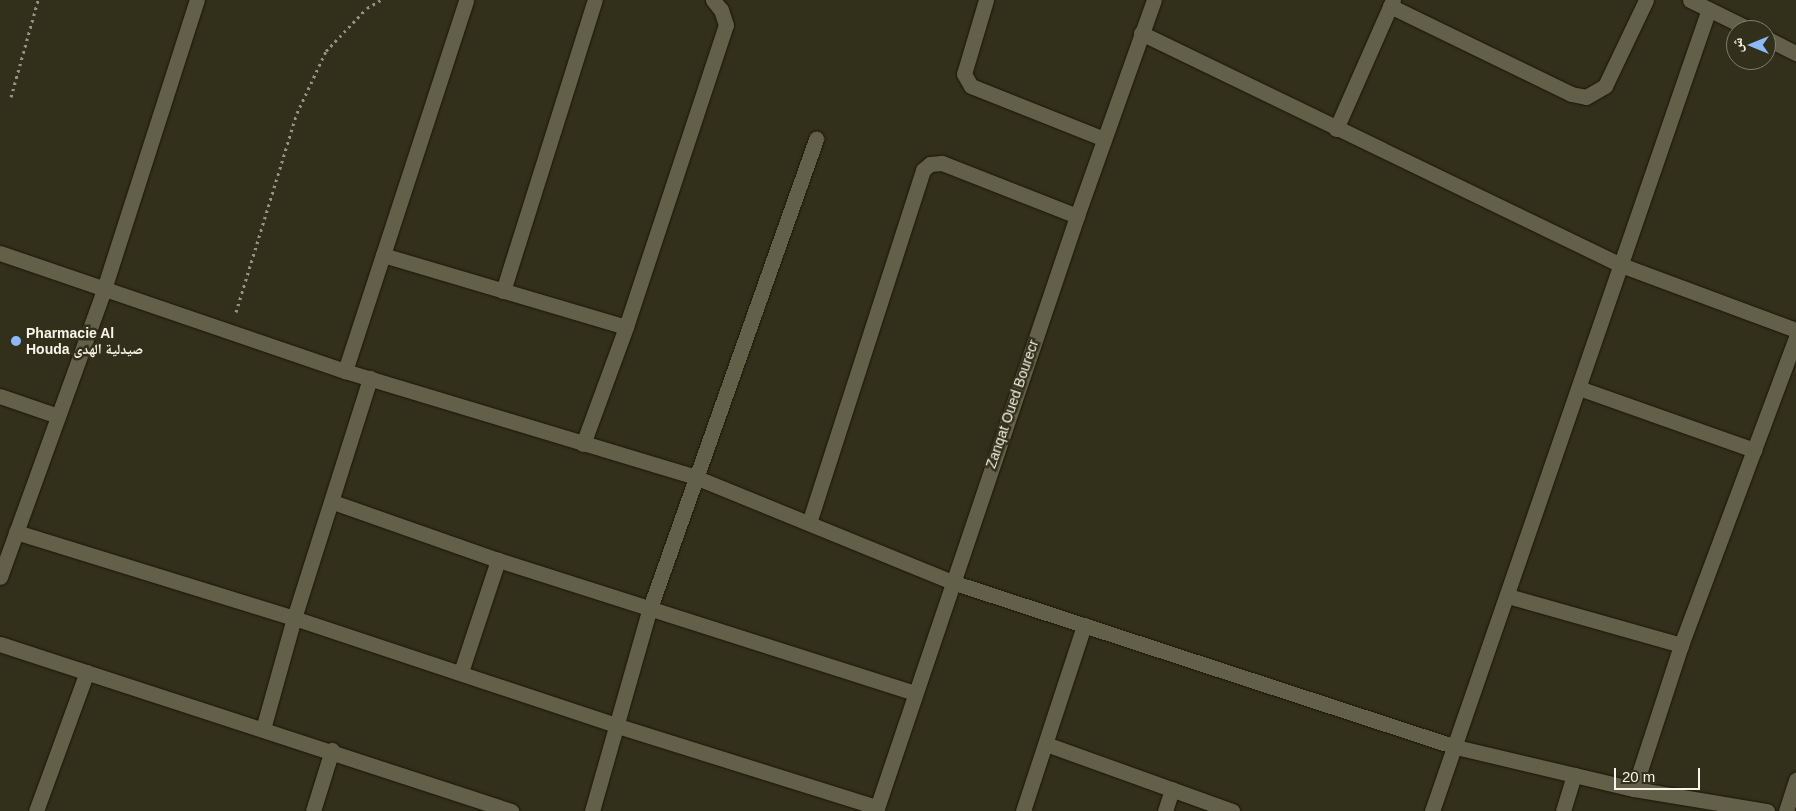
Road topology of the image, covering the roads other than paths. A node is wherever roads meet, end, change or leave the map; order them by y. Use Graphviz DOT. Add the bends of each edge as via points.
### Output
graph roads {
  1 [pos="198,0"];
  2 [pos="466,0"];
  3 [pos="595,0"];
  4 [pos="713,0"];
  5 [pos="986,0"];
  6 [pos="1154,0"];
  7 [pos="1646,0"];
  8 [pos="1690,0"];
  9 [pos="1392,3"];
  10 [pos="1708,9"];
  11 [pos="1731,20"];
  12 [pos="1141,33"];
  13 [pos="1776,43"];
  14 [pos="1796,53"];
  15 [pos="1336,129"];
  16 [pos="816,138"];
  17 [pos="1104,139"];
  18 [pos="1077,216"];
  19 [pos="0,253"];
  20 [pos="383,256"];
  21 [pos="1621,265"];
  22 [pos="104,288"];
  23 [pos="503,291"];
  24 [pos="626,327"];
  25 [pos="1796,330"];
  26 [pos="1796,337"];
  27 [pos="345,370"];
  28 [pos="370,378"];
  29 [pos="1579,388"];
  30 [pos="0,396"];
  31 [pos="58,416"];
  32 [pos="583,444"];
  33 [pos="1754,450"];
  34 [pos="695,477"];
  35 [pos="333,502"];
  36 [pos="809,523"];
  37 [pos="16,532"];
  38 [pos="498,560"];
  39 [pos="0,577"];
  40 [pos="952,582"];
  41 [pos="1508,596"];
  42 [pos="650,608"];
  43 [pos="294,618"];
  44 [pos="1084,625"];
  45 [pos="0,644"];
  46 [pos="1681,645"];
  47 [pos="87,672"];
  48 [pos="461,672"];
  49 [pos="914,693"];
  50 [pos="618,726"];
  51 [pos="262,729"];
  52 [pos="1046,744"];
  53 [pos="1456,747"];
  54 [pos="332,750"];
  55 [pos="1574,775"];
  56 [pos="1796,780"];
  57 [pos="1634,788"];
  58 [pos="1172,789"];
  59 [pos="877,809"];
  60 [pos="36,811"];
  61 [pos="313,811"];
  62 [pos="511,811"];
  63 [pos="592,811"];
  64 [pos="1023,811"];
  65 [pos="1165,811"];
  66 [pos="1232,811"];
  67 [pos="1432,811"];
  68 [pos="1563,811"];
  69 [pos="1767,811"];
  70 [pos="1786,811"];
  1 -- 22 [label="street"];
  2 -- 20 [label="street"];
  3 -- 23 [label="street"];
  4 -- 24 [label="street" via="726,25"];
  5 -- 17 [label="street" via="964,74 971,86"];
  6 -- 12 [label="street, Zanqat Oued Bourecr"];
  7 -- 9 [label="street" via="1605,86 1586,97 1571,94"];
  8 -- 10 [label="street"];
  9 -- 15 [label="street"];
  10 -- 11 [label="street"];
  10 -- 21 [label="street"];
  12 -- 15 [label="street"];
  12 -- 17 [label="street, Zanqat Oued Bourecr"];
  13 -- 14 [label="street"];
  15 -- 21 [label="street"];
  16 -- 34 [label="street"];
  17 -- 18 [label="street, Zanqat Oued Bourecr"];
  18 -- 36 [label="street" via="942,163 930,164 923,170"];
  18 -- 40 [label="street, Zanqat Oued Bourecr"];
  19 -- 22 [label="street"];
  20 -- 23 [label="street"];
  20 -- 27 [label="street"];
  21 -- 25 [label="street"];
  21 -- 29 [label="street"];
  22 -- 27 [label="street"];
  22 -- 31 [label="street"];
  23 -- 24 [label="street"];
  24 -- 32 [label="street"];
  26 -- 33 [label="street"];
  27 -- 28 [label="street"];
  28 -- 32 [label="street"];
  28 -- 35 [label="street"];
  29 -- 33 [label="street"];
  29 -- 41 [label="street"];
  30 -- 31 [label="street"];
  31 -- 37 [label="street"];
  32 -- 34 [label="street"];
  33 -- 46 [label="street"];
  34 -- 36 [label="street"];
  34 -- 42 [label="street"];
  35 -- 38 [label="street"];
  35 -- 43 [label="street"];
  36 -- 40 [label="street"];
  37 -- 39 [label="street"];
  37 -- 43 [label="street"];
  38 -- 42 [label="street"];
  38 -- 48 [label="street"];
  40 -- 44 [label="street"];
  40 -- 49 [label="street, Zanqat Oued Bourecr"];
  41 -- 46 [label="street"];
  41 -- 53 [label="street"];
  42 -- 49 [label="street"];
  42 -- 50 [label="street"];
  43 -- 48 [label="street"];
  43 -- 51 [label="street"];
  44 -- 52 [label="street"];
  44 -- 53 [label="street"];
  45 -- 47 [label="street"];
  46 -- 57 [label="street"];
  47 -- 51 [label="street"];
  47 -- 60 [label="street"];
  48 -- 50 [label="street"];
  49 -- 59 [label="street, Zanqat Oued Bourecr"];
  50 -- 59 [label="street"];
  50 -- 63 [label="street"];
  51 -- 54 [label="street"];
  52 -- 58 [label="street"];
  52 -- 64 [label="street"];
  53 -- 55 [label="street"];
  53 -- 67 [label="street"];
  54 -- 61 [label="street"];
  54 -- 62 [label="street"];
  55 -- 57 [label="street"];
  55 -- 68 [label="street"];
  56 -- 70 [label="street"];
  57 -- 69 [label="street"];
  58 -- 65 [label="street"];
  58 -- 66 [label="street"];
}
